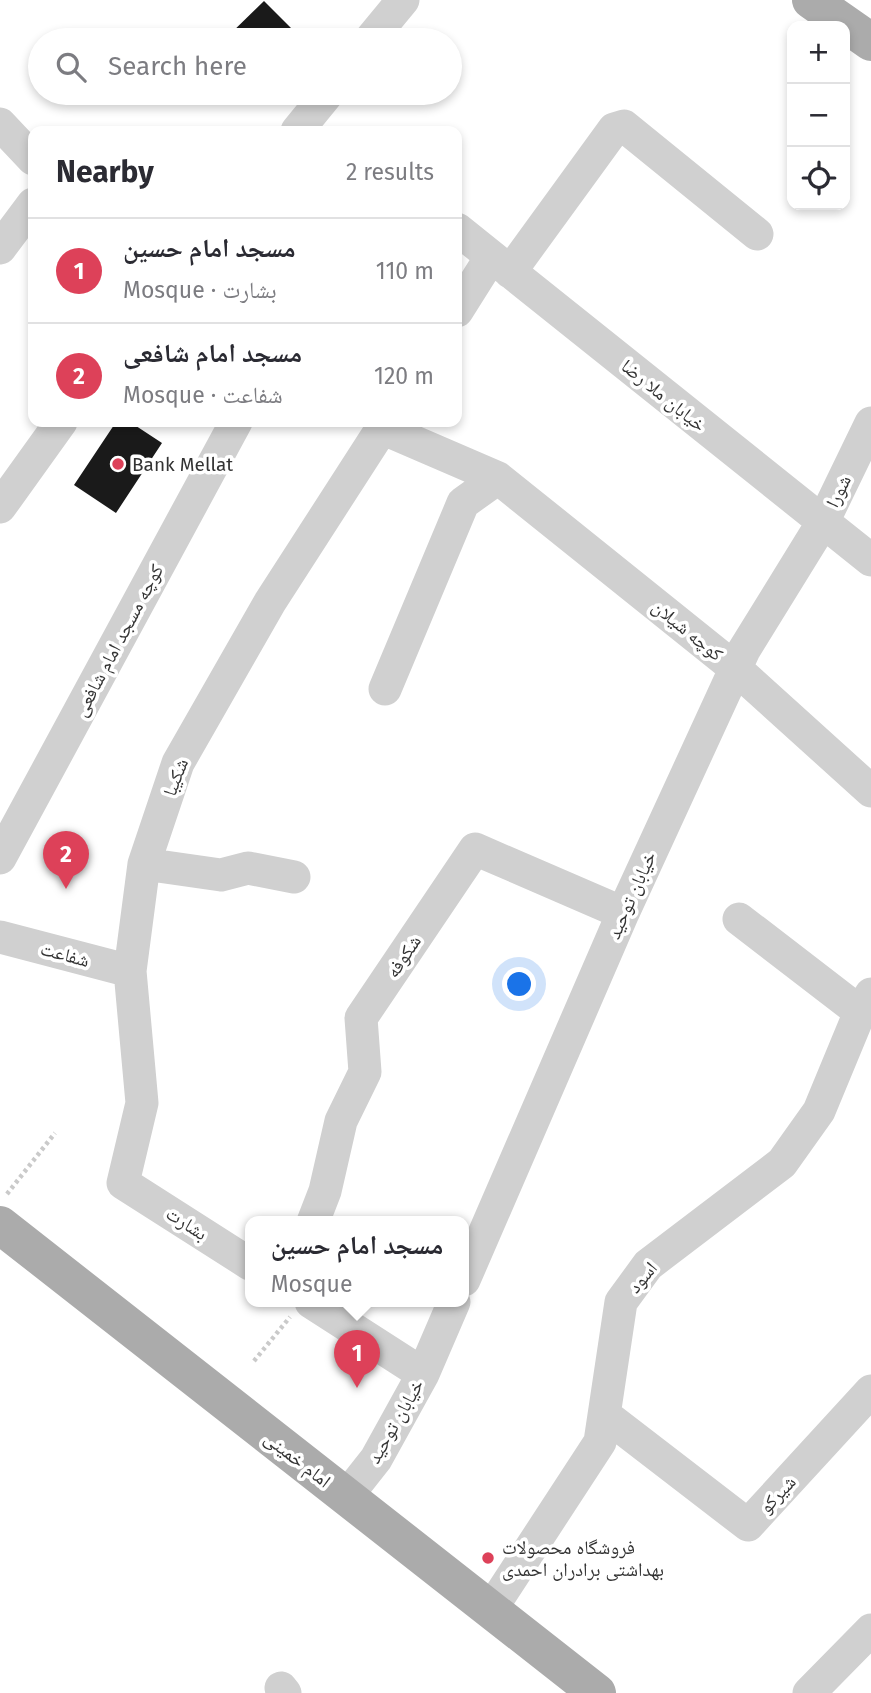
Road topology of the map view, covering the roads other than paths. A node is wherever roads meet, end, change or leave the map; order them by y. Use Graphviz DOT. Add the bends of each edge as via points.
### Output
graph roads {
  1 [pos="403,0"];
  2 [pos="811,0"];
  3 [pos="380,28"];
  4 [pos="871,41"];
  5 [pos="0,124"];
  6 [pos="28,154"];
  7 [pos="28,211"];
  8 [pos="462,233"];
  9 [pos="757,234"];
  10 [pos="0,248"];
  11 [pos="501,265"];
  12 [pos="462,306"];
  13 [pos="871,424"];
  14 [pos="57,427"];
  15 [pos="233,427"];
  16 [pos="383,427"];
  17 [pos="388,427"];
  18 [pos="498,478"];
  19 [pos="0,507"];
  20 [pos="823,522"];
  21 [pos="871,560"];
  22 [pos="736,669"];
  23 [pos="385,689"];
  24 [pos="871,791"];
  25 [pos="0,858"];
  26 [pos="144,864"];
  27 [pos="294,877"];
  28 [pos="623,913"];
  29 [pos="739,919"];
  30 [pos="0,937"];
  31 [pos="130,971"];
  32 [pos="865,1003"];
  33 [pos="123,1183"];
  34 [pos="315,1216"];
  35 [pos="0,1225"];
  36 [pos="245,1261"];
  37 [pos="469,1268"];
  38 [pos="302,1307"];
  39 [pos="452,1307"];
  40 [pos="423,1374"];
  41 [pos="871,1391"];
  42 [pos="604,1415"];
  43 [pos="346,1497"];
  44 [pos="491,1609"];
  45 [pos="871,1630"];
  46 [pos="597,1693"];
  47 [pos="808,1693"];
  1 -- 3 [label="street"];
  2 -- 4 [label="main road"];
  5 -- 6 [label="street"];
  7 -- 10 [label="street"];
  8 -- 11 [label="street, خیابان ملا رضا"];
  9 -- 11 [label="street" via="624,126 614,130"];
  11 -- 12 [label="street"];
  11 -- 20 [label="street, خیابان ملا رضا"];
  13 -- 20 [label="street, شورا"];
  14 -- 19 [label="street"];
  15 -- 25 [label="street, کوچه مسجد امام شافعی"];
  16 -- 26 [label="street, شکیبا" via="270,602 178,762"];
  17 -- 18 [label="street, کوچه شیلان"];
  18 -- 22 [label="street, کوچه شیلان"];
  18 -- 23 [label="street" via="463,503"];
  20 -- 21 [label="street, خیابان ملا رضا"];
  20 -- 22 [label="street, خیابان توحید"];
  22 -- 24 [label="street, کوچه شیلان"];
  22 -- 28 [label="street, خیابان توحید"];
  26 -- 27 [label="street" via="220,875 248,868"];
  26 -- 31 [label="street, شکیبا"];
  28 -- 34 [label="street, شکوفه" via="475,849 361,1018 365,1072 341,1121"];
  28 -- 37 [label="street, خیابان توحید"];
  29 -- 32 [label="street"];
  30 -- 31 [label="street, شفاعت"];
  31 -- 33 [label="street, شکیبا" via="142,1103"];
  32 -- 42 [label="street, اسود" via="819,1111 782,1163 648,1265 621,1302"];
  33 -- 36 [label="street, بشارت"];
  35 -- 43 [label="main road, امام خمینی"];
  38 -- 40 [label="street"];
  39 -- 40 [label="street, خیابان توحید"];
  40 -- 43 [label="street, خیابان توحید" via="376,1459"];
  41 -- 42 [label="street, شیرکو" via="748,1525"];
  42 -- 44 [label="street, اسود" via="600,1442"];
  43 -- 44 [label="main road, امام خمینی"];
  44 -- 46 [label="main road, امام خمینی"];
  45 -- 47 [label="street"];
}
